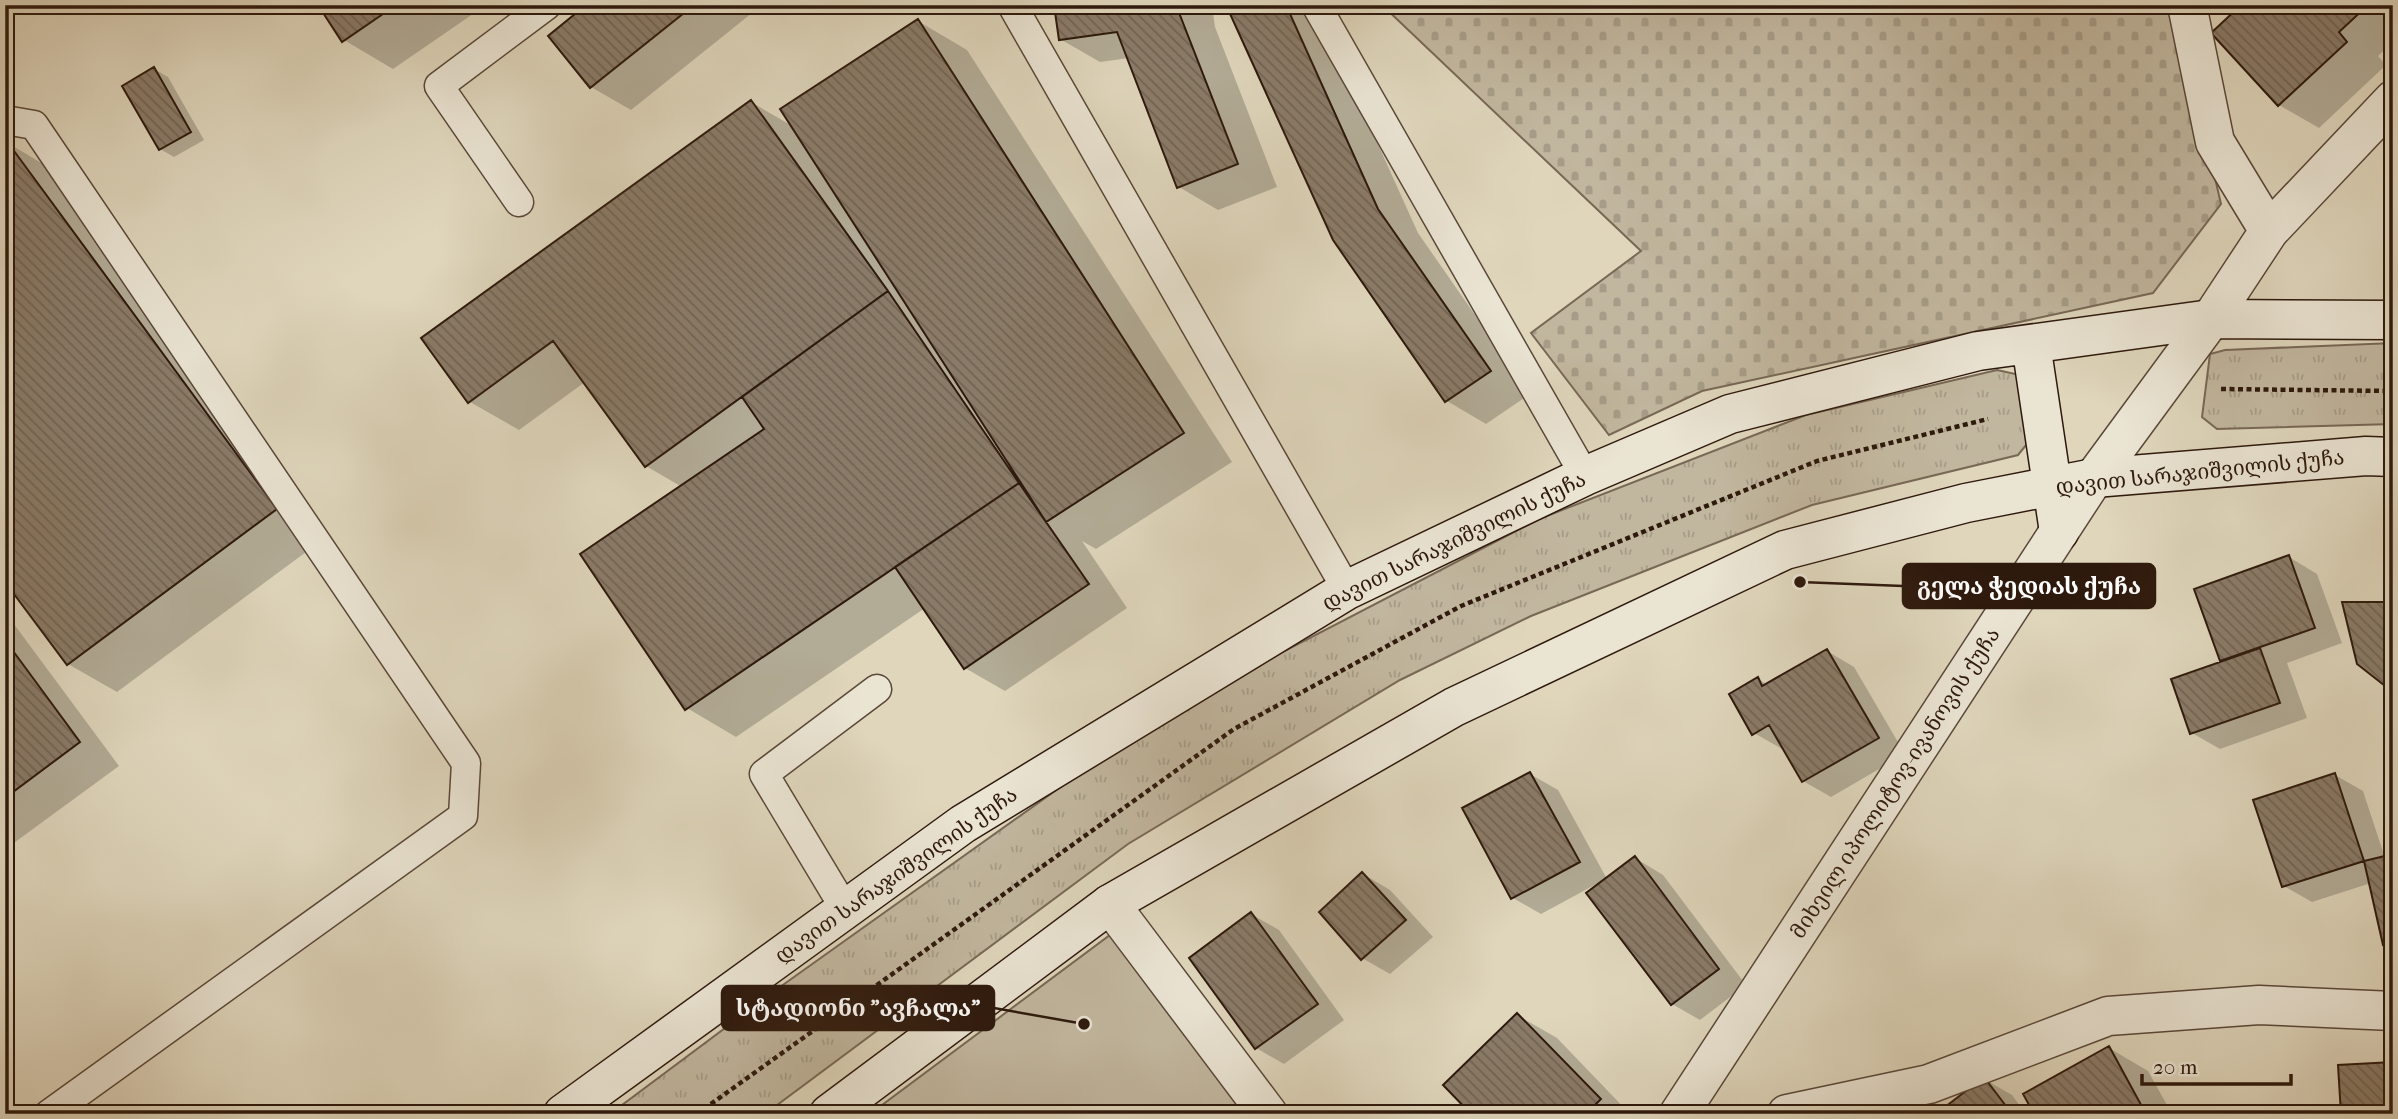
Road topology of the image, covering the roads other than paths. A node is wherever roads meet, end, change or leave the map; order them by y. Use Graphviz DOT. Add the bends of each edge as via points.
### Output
graph roads {
  1 [pos="547,5"];
  2 [pos="1012,5"];
  3 [pos="1316,5"];
  4 [pos="2187,5"];
  5 [pos="2393,100"];
  6 [pos="5,120"];
  7 [pos="519,202"];
  8 [pos="2269,231"];
  9 [pos="2211,318"];
  10 [pos="2393,320"];
  11 [pos="2031,344"];
  12 [pos="2393,457"];
  13 [pos="1585,476"];
  14 [pos="2094,478"];
  15 [pos="2053,486"];
  16 [pos="2059,532"];
  17 [pos="1348,590"];
  18 [pos="877,689"];
  19 [pos="1110,904"];
  20 [pos="845,909"];
  21 [pos="2393,1011"];
  22 [pos="847,1108"];
  23 [pos="49,1114"];
  24 [pos="563,1114"];
  25 [pos="1268,1114"];
  26 [pos="1679,1114"];
  27 [pos="1787,1114"];
  1 -- 7 [label="lane" via="439,86"];
  2 -- 17 [label="lane"];
  3 -- 13 [label="lane"];
  4 -- 8 [label="main road" via="2215,142"];
  5 -- 8 [label="main road, მიხეილ იპოლიტოვ-ივანოვის ქუჩა"];
  6 -- 23 [label="lane" via="34,125 466,763 463,816"];
  8 -- 9 [label="main road, მიხეილ იპოლიტოვ-ივანოვის ქუჩა"];
  9 -- 10 [label="main road, დავით სარაჯიშვილის ქუჩა"];
  9 -- 11 [label="main road, დავით სარაჯიშვილის ქუჩა"];
  9 -- 14 [label="main road, მიხეილ იპოლიტოვ-ივანოვის ქუჩა"];
  11 -- 13 [label="main road, დავით სარაჯიშვილის ქუჩა" via="1978,351 1730,414"];
  11 -- 15 [label="main road"];
  12 -- 14 [label="main road, დავით სარაჯიშვილის ქუჩა"];
  13 -- 17 [label="main road, დავით სარაჯიშვილის ქუჩა"];
  14 -- 15 [label="main road, დავით სარაჯიშვილის ქუჩა"];
  14 -- 16 [label="main road, მიხეილ იპოლიტოვ-ივანოვის ქუჩა"];
  15 -- 16 [label="main road"];
  15 -- 19 [label="main road, დავით სარაჯიშვილის ქუჩა" via="1966,503 1785,550 1454,707"];
  16 -- 26 [label="main road, მიხეილ იპოლიტოვ-ივანოვის ქუჩა"];
  17 -- 20 [label="main road, დავით სარაჯიშვილის ქუჩა" via="963,824"];
  18 -- 20 [label="lane" via="764,774"];
  19 -- 22 [label="main road, დავით სარაჯიშვილის ქუჩა"];
  19 -- 25 [label="main road"];
  20 -- 24 [label="main road, დავით სარაჯიშვილის ქუჩა"];
  21 -- 27 [label="main road" via="2259,1006 2108,1016 1929,1084"];
}
